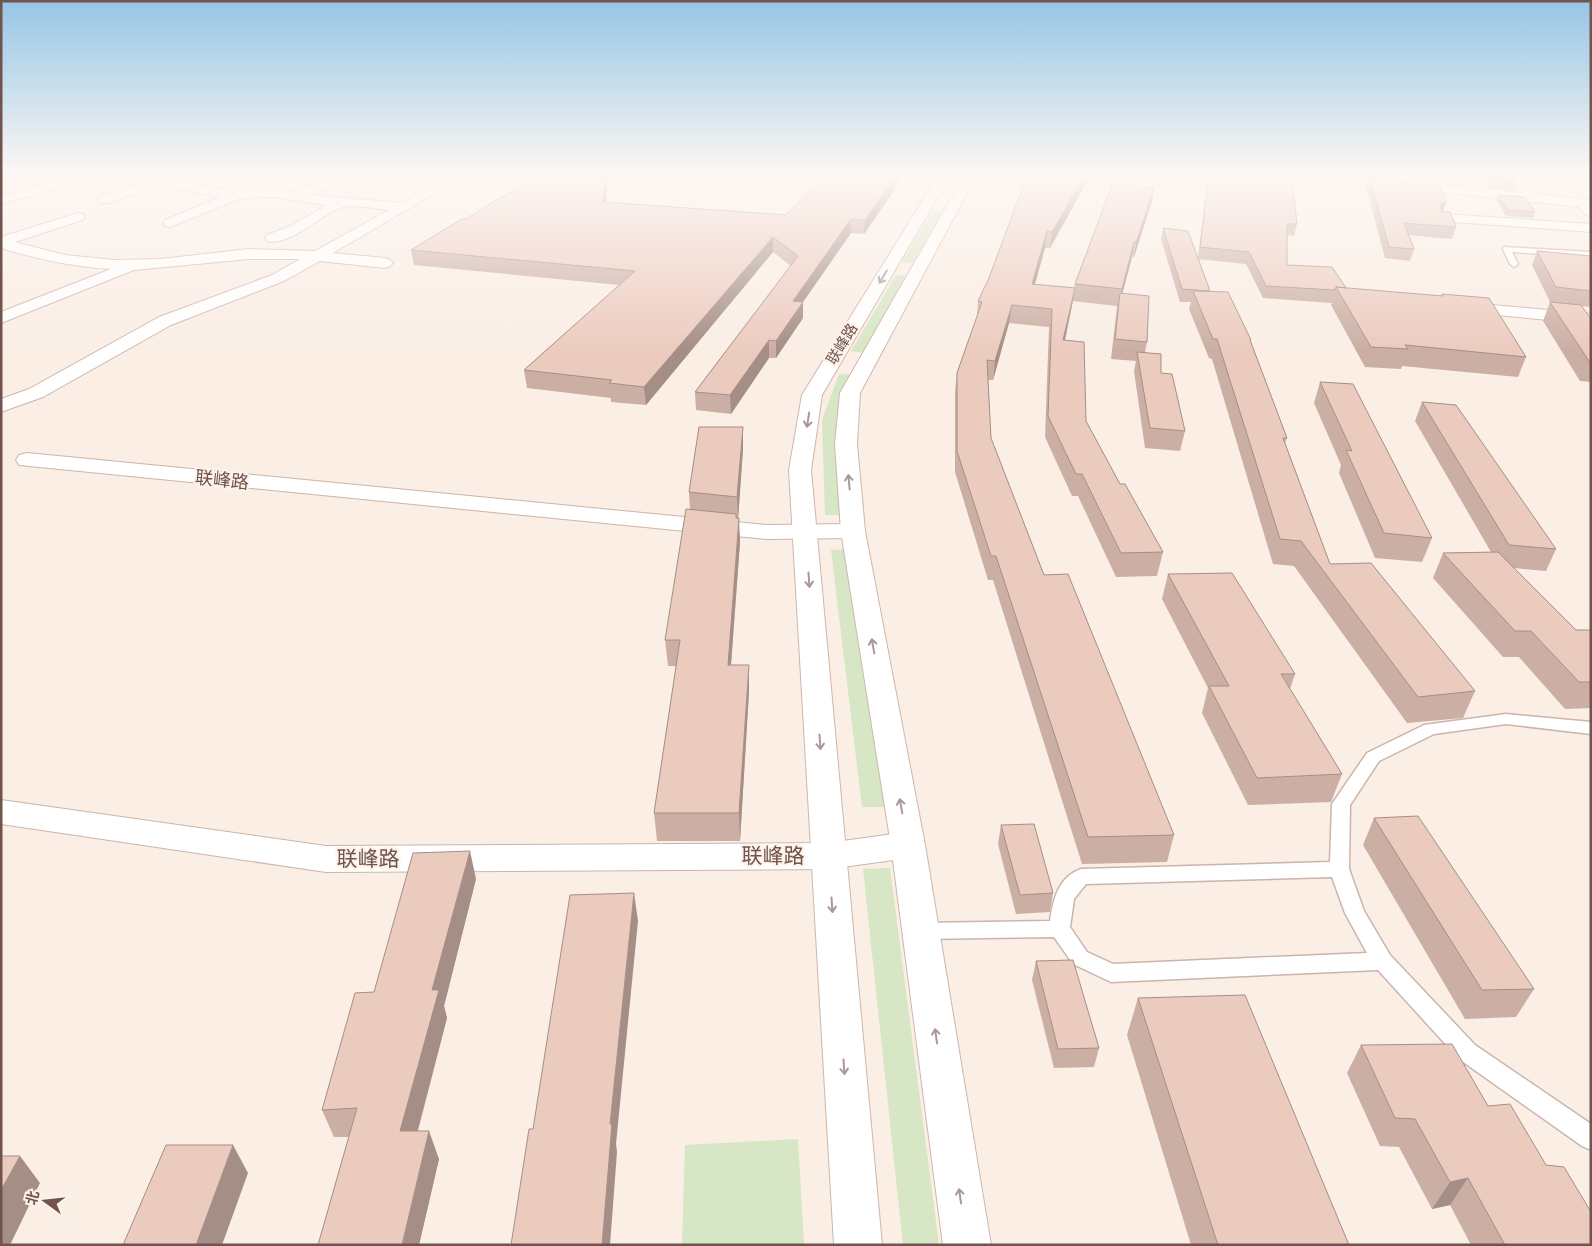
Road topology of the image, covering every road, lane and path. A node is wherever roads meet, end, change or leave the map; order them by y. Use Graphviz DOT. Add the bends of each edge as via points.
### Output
graph roads {
  1 [pos="25,234"];
  2 [pos="282,234"];
  3 [pos="355,234"];
  4 [pos="909,234"];
  5 [pos="938,234"];
  6 [pos="272,238"];
  7 [pos="1,242"];
  8 [pos="1591,255"];
  9 [pos="316,256"];
  10 [pos="385,263"];
  11 [pos="1514,264"];
  12 [pos="133,265"];
  13 [pos="1444,306"];
  14 [pos="1,318"];
  15 [pos="1591,319"];
  16 [pos="1,406"];
  17 [pos="27,460"];
  18 [pos="853,531"];
  19 [pos="806,532"];
  20 [pos="1591,728"];
  21 [pos="1,812"];
  22 [pos="908,845"];
  23 [pos="828,856"];
  24 [pos="1339,869"];
  25 [pos="1059,929"];
  26 [pos="921,931"];
  27 [pos="1383,961"];
  28 [pos="1591,1138"];
  29 [pos="858,1245"];
  30 [pos="967,1245"];
  1 -- 7 [label="street"];
  2 -- 6 [label="street"];
  3 -- 9 [label="street"];
  4 -- 19 [label="street, 联峰路, one-way" via="812,395 800,470"];
  18 -- 5 [label="street, 联峰路, one-way" via="846,444 850,393"];
  7 -- 12 [label="street" via="80,263"];
  8 -- 11 [label="lane" via="1507,249"];
  9 -- 10 [label="street"];
  9 -- 12 [label="street" via="248,254"];
  9 -- 16 [label="street" via="278,278 166,321 36,393"];
  12 -- 14 [label="street"];
  13 -- 15 [label="street"];
  17 -- 19 [label="street, 联峰路" via="570,514 766,532"];
  18 -- 19 [label="street, 联峰路"];
  22 -- 18 [label="street, 联峰路, one-way"];
  19 -- 23 [label="street, 联峰路, one-way"];
  20 -- 24 [label="lane" via="1506,720 1430,729 1373,757 1341,804"];
  21 -- 23 [label="street, 联峰路" via="326,859"];
  22 -- 23 [label="street, 联峰路"];
  22 -- 26 [label="street, 联峰路"];
  23 -- 29 [label="street, 联峰路, one-way"];
  24 -- 25 [label="lane" via="1081,877 1064,896"];
  24 -- 27 [label="lane" via="1355,913"];
  25 -- 26 [label="lane"];
  25 -- 27 [label="lane" via="1080,958 1111,973"];
  30 -- 26 [label="street, 联峰路, one-way"];
  27 -- 28 [label="lane" via="1466,1052"];
}
